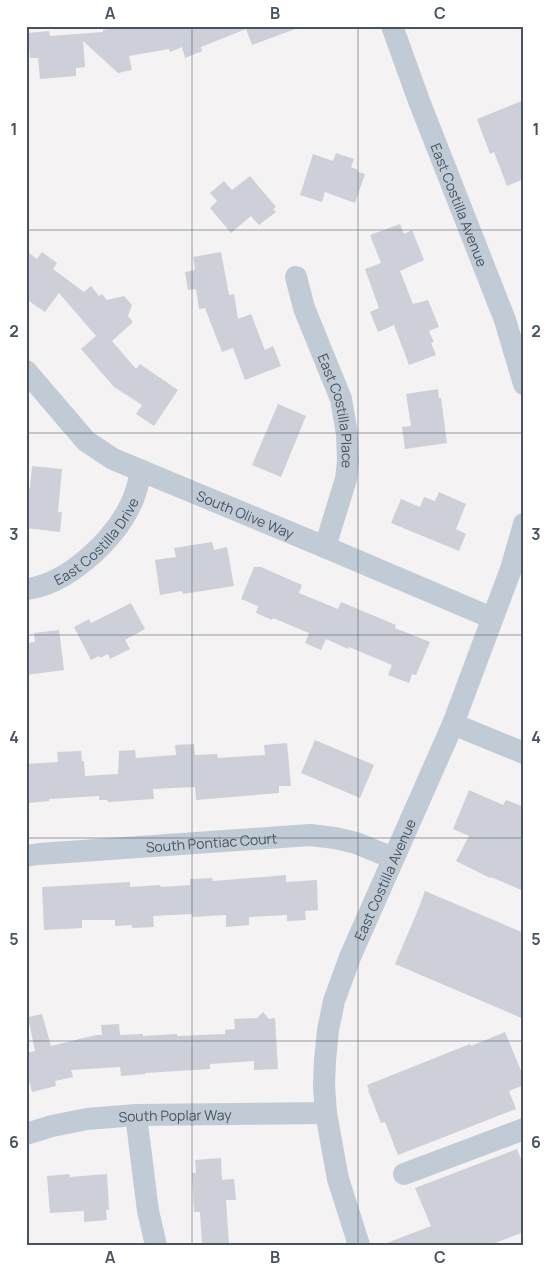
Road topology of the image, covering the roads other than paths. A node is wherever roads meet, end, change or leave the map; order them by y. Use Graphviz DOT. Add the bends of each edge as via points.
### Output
graph roads {
  1 [pos="392,26"];
  2 [pos="296,277"];
  3 [pos="26,371"];
  4 [pos="524,384"];
  5 [pos="142,471"];
  6 [pos="524,524"];
  7 [pos="324,547"];
  8 [pos="26,589"];
  9 [pos="492,618"];
  10 [pos="453,724"];
  11 [pos="524,753"];
  12 [pos="26,856"];
  13 [pos="393,858"];
  14 [pos="326,1113"];
  15 [pos="136,1115"];
  16 [pos="524,1129"];
  17 [pos="26,1134"];
  18 [pos="404,1174"];
  19 [pos="156,1245"];
  20 [pos="359,1245"];
  1 -- 4 [label="street, East Costilla Avenue" via="504,320"];
  2 -- 7 [label="street, East Costilla Place" via="304,308 341,399 347,434 346,478"];
  3 -- 5 [label="street, South Olive Way" via="86,441 113,459"];
  5 -- 7 [label="street, South Olive Way"];
  5 -- 8 [label="street, East Costilla Drive" via="131,504 112,535 72,571"];
  6 -- 9 [label="street, East Costilla Avenue"];
  7 -- 9 [label="street, South Olive Way"];
  9 -- 10 [label="street, East Costilla Avenue"];
  10 -- 11 [label="street"];
  10 -- 13 [label="street, East Costilla Avenue"];
  12 -- 13 [label="street, South Pontiac Court" via="310,835 356,843"];
  13 -- 14 [label="street, East Costilla Avenue" via="334,1001 325,1060"];
  14 -- 15 [label="street, South Poplar Way"];
  14 -- 20 [label="street, East Costilla Avenue" via="338,1179"];
  15 -- 17 [label="street, South Poplar Way" via="88,1119"];
  15 -- 19 [label="street" via="148,1211"];
  16 -- 18 [label="street"];
}
